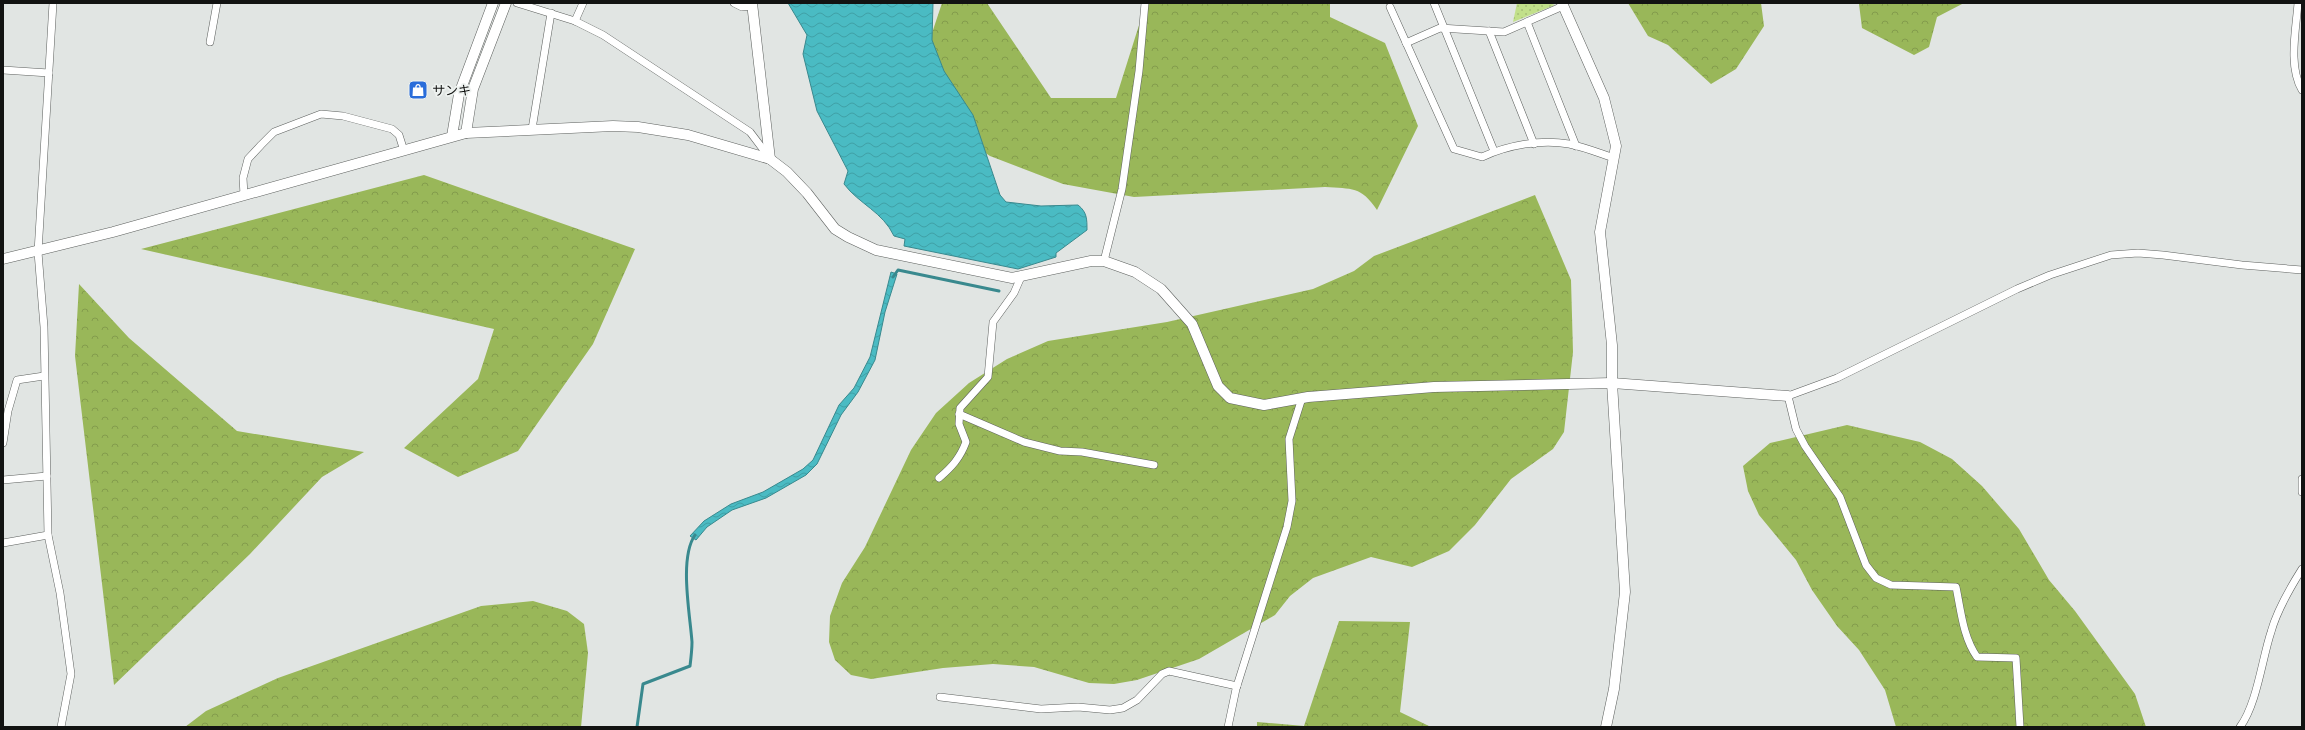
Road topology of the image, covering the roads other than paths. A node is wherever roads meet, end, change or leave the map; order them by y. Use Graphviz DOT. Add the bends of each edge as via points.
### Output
graph roads {
  1 [pos="53,3"];
  2 [pos="217,3"];
  3 [pos="493,3"];
  4 [pos="506,3"];
  5 [pos="517,3"];
  6 [pos="583,3"];
  7 [pos="734,3"];
  8 [pos="1145,3"];
  9 [pos="1434,3"];
  10 [pos="2298,3"];
  11 [pos="752,5"];
  12 [pos="1563,5"];
  13 [pos="1390,7"];
  14 [pos="551,13"];
  15 [pos="575,21"];
  16 [pos="1527,22"];
  17 [pos="1445,28"];
  18 [pos="1489,31"];
  19 [pos="210,42"];
  20 [pos="1406,43"];
  21 [pos="3,70"];
  22 [pos="50,73"];
  23 [pos="2302,90"];
  24 [pos="532,129"];
  25 [pos="466,133"];
  26 [pos="452,136"];
  27 [pos="1534,144"];
  28 [pos="1576,146"];
  29 [pos="404,151"];
  30 [pos="1494,151"];
  31 [pos="1614,158"];
  32 [pos="770,160"];
  33 [pos="244,195"];
  34 [pos="38,252"];
  35 [pos="3,259"];
  36 [pos="1104,261"];
  37 [pos="2302,270"];
  38 [pos="1021,277"];
  39 [pos="44,376"];
  40 [pos="1612,383"];
  41 [pos="1788,396"];
  42 [pos="1302,398"];
  43 [pos="5,411"];
  44 [pos="959,414"];
  45 [pos="3,443"];
  46 [pos="1154,465"];
  47 [pos="47,476"];
  48 [pos="939,478"];
  49 [pos="2302,479"];
  50 [pos="3,480"];
  51 [pos="2302,492"];
  52 [pos="48,535"];
  53 [pos="3,543"];
  54 [pos="2302,569"];
  55 [pos="1237,686"];
  56 [pos="940,697"];
  57 [pos="61,727"];
  58 [pos="1228,727"];
  59 [pos="1606,727"];
  60 [pos="2020,727"];
  61 [pos="2240,727"];
  1 -- 22 [label="street"];
  2 -- 19 [label="street"];
  3 -- 26 [label="street" via="459,94"];
  4 -- 25 [label="street" via="473,89"];
  5 -- 14 [label="street"];
  6 -- 15 [label="street"];
  7 -- 11 [label="street" via="742,8"];
  8 -- 36 [label="street" via="1139,71 1122,189"];
  9 -- 17 [label="street"];
  10 -- 23 [label="street" via="2294,50 2296,76"];
  11 -- 32 [label="street"];
  12 -- 16 [label="street"];
  12 -- 31 [label="street" via="1604,98 1616,146"];
  13 -- 20 [label="street"];
  14 -- 15 [label="street"];
  14 -- 24 [label="street"];
  15 -- 32 [label="street" via="603,35 750,132"];
  16 -- 18 [label="street" via="1504,32"];
  16 -- 28 [label="street"];
  17 -- 18 [label="street"];
  17 -- 20 [label="street"];
  17 -- 30 [label="street"];
  18 -- 27 [label="street"];
  20 -- 30 [label="street" via="1454,149 1482,157"];
  21 -- 22 [label="street"];
  22 -- 34 [label="street"];
  24 -- 25 [label="street"];
  24 -- 32 [label="street" via="638,127 688,135"];
  25 -- 26 [label="street"];
  26 -- 29 [label="street"];
  27 -- 28 [label="street"];
  27 -- 30 [label="street"];
  28 -- 31 [label="street"];
  29 -- 33 [label="street"];
  29 -- 33 [label="street" via="399,135 392,129 343,116 320,114 274,132 261,145 248,159 243,178"];
  31 -- 40 [label="street" via="1600,232 1612,344"];
  32 -- 38 [label="street" via="788,172 835,229 859,243 917,260 1001,277"];
  33 -- 34 [label="street"];
  34 -- 35 [label="street"];
  34 -- 39 [label="street" via="44,327"];
  36 -- 38 [label="street" via="1066,265"];
  36 -- 42 [label="street" via="1135,272 1161,289 1192,324 1218,386 1230,398 1264,405"];
  37 -- 41 [label="street" via="2138,253 2111,255 2050,275 1836,378"];
  38 -- 44 [label="street" via="1011,298 993,322 988,377 964,401"];
  39 -- 43 [label="street" via="17,380"];
  39 -- 47 [label="street"];
  40 -- 41 [label="street"];
  40 -- 42 [label="street" via="1434,388"];
  40 -- 59 [label="street" via="1624,592 1614,689"];
  41 -- 60 [label="street" via="1796,429 1840,498 1866,565 1876,578 1891,585 1956,587 1965,632 1977,657 2016,658"];
  42 -- 55 [label="street" via="1289,439 1292,502 1287,527"];
  43 -- 45 [label="street"];
  44 -- 46 [label="street" via="1024,442"];
  44 -- 48 [label="street" via="966,442 961,456"];
  47 -- 50 [label="street"];
  47 -- 52 [label="street"];
  49 -- 51 [label="street"];
  52 -- 53 [label="street"];
  52 -- 57 [label="street" via="60,593 71,674"];
  54 -- 61 [label="street" via="2274,620 2254,695"];
  55 -- 56 [label="street" via="1169,672 1162,674 1124,708 1110,710 1078,707 1041,709"];
  55 -- 58 [label="street"];
}
